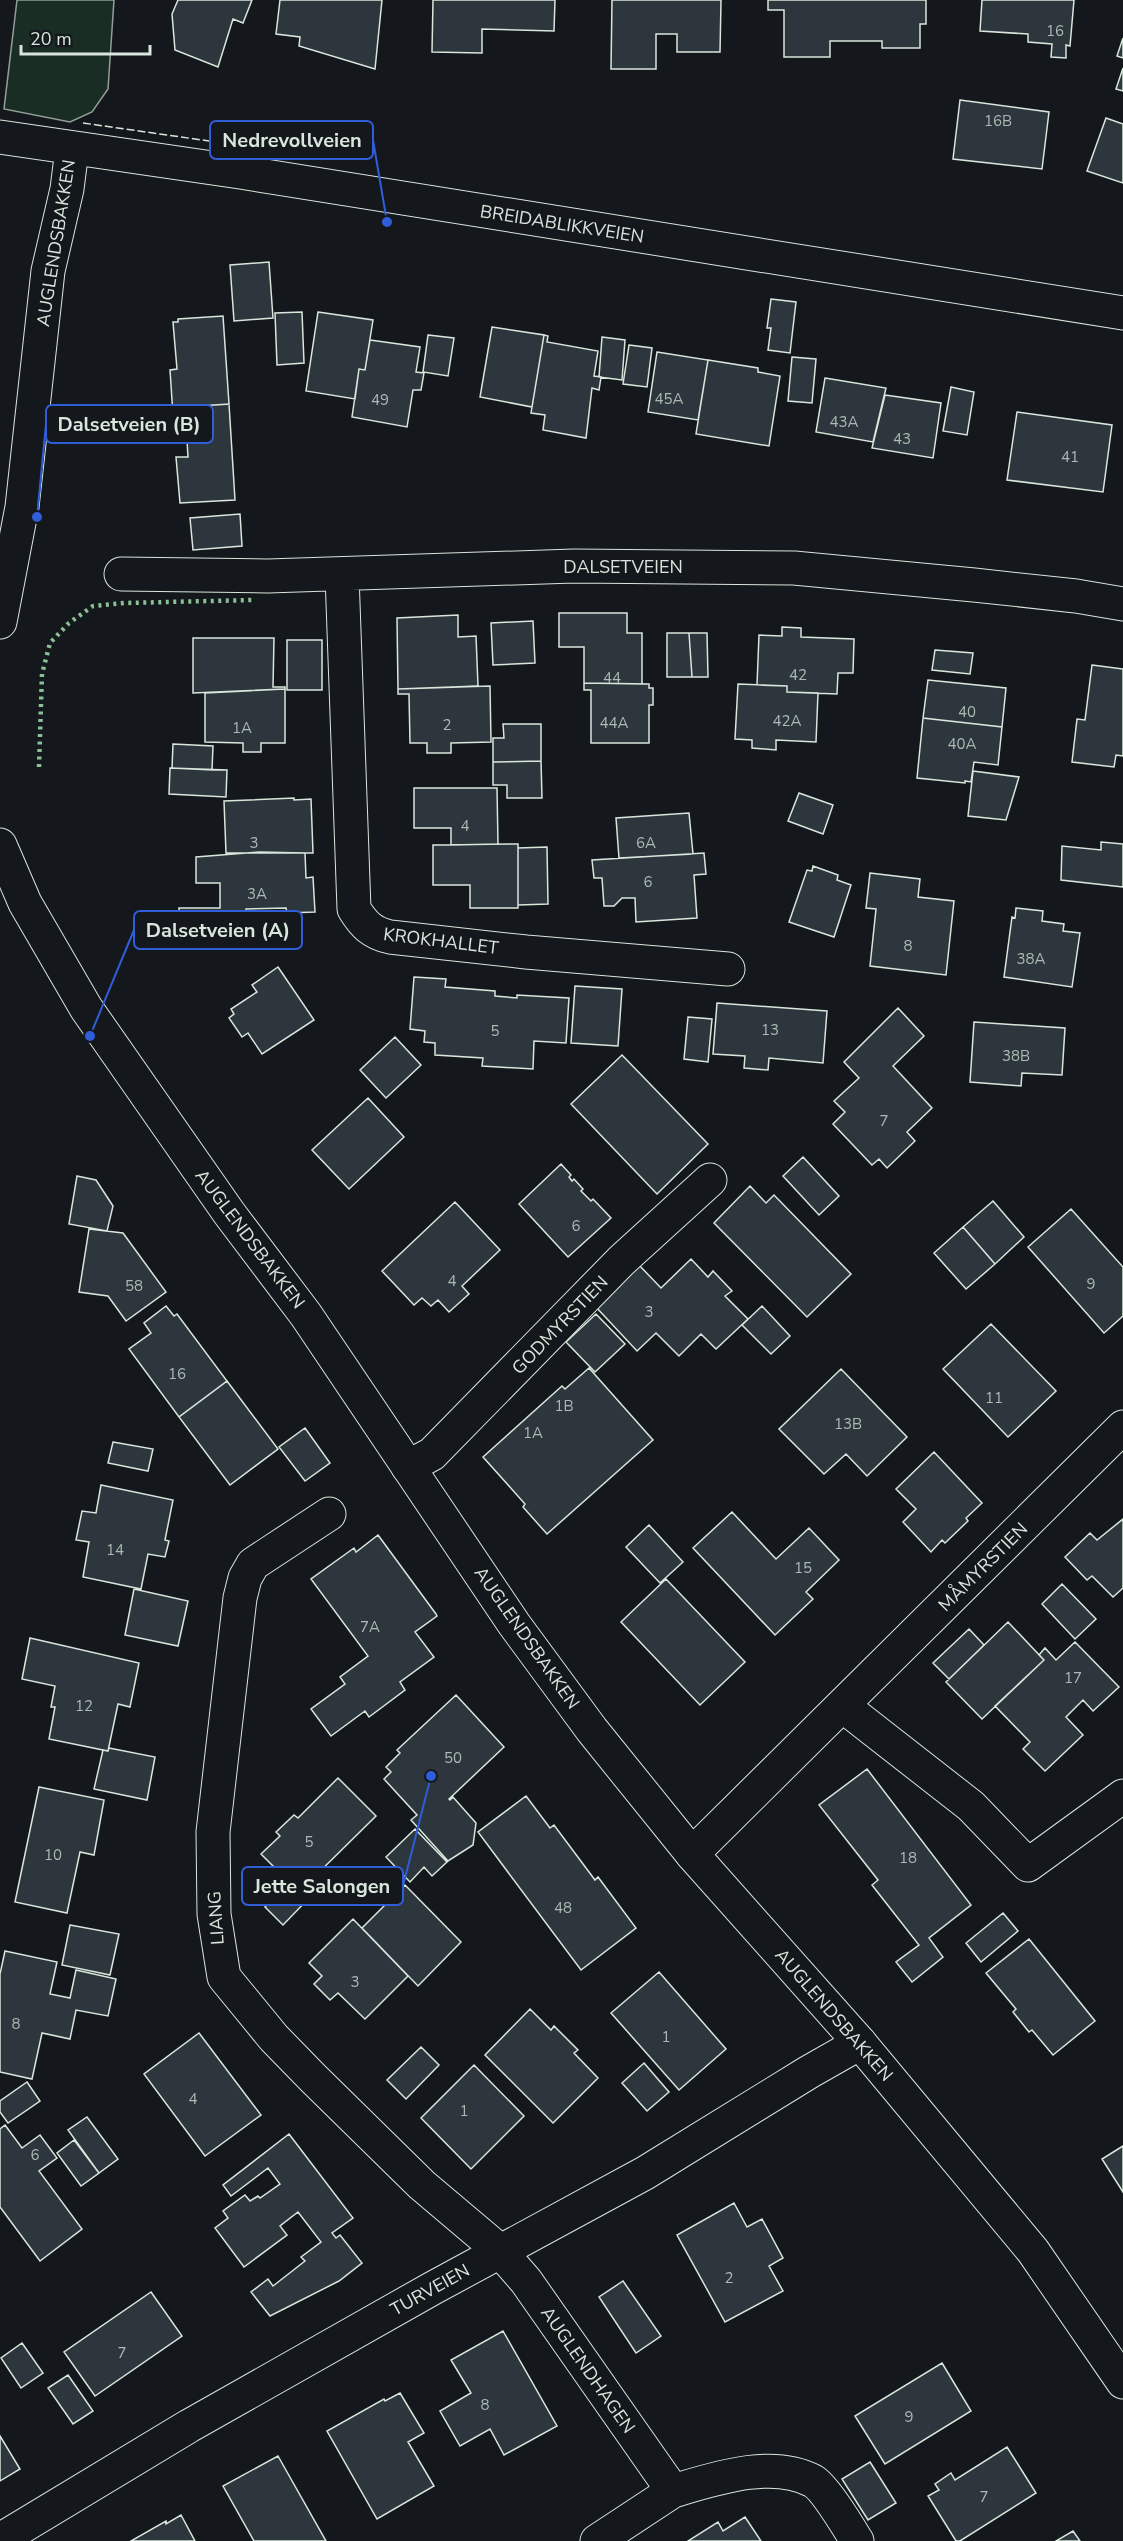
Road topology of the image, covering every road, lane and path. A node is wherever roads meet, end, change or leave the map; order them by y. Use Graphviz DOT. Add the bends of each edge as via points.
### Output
graph roads {
  1 [pos="0,138"];
  2 [pos="72,149"];
  3 [pos="1123,313"];
  4 [pos="121,574"];
  5 [pos="342,575"];
  6 [pos="1123,604"];
  7 [pos="0,622"];
  8 [pos="0,844"];
  9 [pos="728,969"];
  10 [pos="710,1180"];
  11 [pos="1123,1427"];
  12 [pos="408,1467"];
  13 [pos="329,1514"];
  14 [pos="843,1706"];
  15 [pos="1123,1796"];
  16 [pos="692,1854"];
  17 [pos="860,2043"];
  18 [pos="500,2251"];
  19 [pos="1123,2382"];
  20 [pos="673,2491"];
  21 [pos="0,2540"];
  22 [pos="597,2541"];
  23 [pos="856,2541"];
  1 -- 2 [label="street, BREIDABLIKKVEIEN"];
  2 -- 3 [label="street, BREIDABLIKKVEIEN" via="240,172"];
  2 -- 7 [label="street, AUGLENDSBAKKEN" via="48,271 22,507"];
  4 -- 5 [label="street, DALSETVEIEN"];
  5 -- 6 [label="street, DALSETVEIEN" via="574,566 794,568"];
  5 -- 9 [label="street, KROKHALLET" via="354,909 363,923 375,933 390,937"];
  8 -- 12 [label="street, AUGLENDSBAKKEN" via="25,903 86,1008 228,1213 306,1315"];
  10 -- 12 [label="street, GODMYRSTIEN" via="621,1262 432,1454"];
  11 -- 14 [label="street, MÅMYRSTIEN"];
  12 -- 16 [label="street, AUGLENDSBAKKEN" via="514,1624 592,1730"];
  13 -- 18 [label="street, LIANG" via="253,1564 240,1598 213,1832 214,1914 224,1977 313,2078 422,2185"];
  14 -- 15 [label="street" via="971,1806 1028,1865"];
  14 -- 16 [label="street, MÅMYRSTIEN"];
  16 -- 17 [label="street, AUGLENDSBAKKEN"];
  17 -- 18 [label="street, TURVEIEN" via="645,2173"];
  17 -- 19 [label="street, AUGLENDSBAKKEN" via="1033,2251"];
  18 -- 20 [label="street, AUGLENDHAGEN" via="526,2281"];
  18 -- 21 [label="street, TURVEIEN" via="189,2426"];
  20 -- 22 [label="street"];
  20 -- 23 [label="street" via="714,2479 752,2474 801,2477 815,2482"];
}
